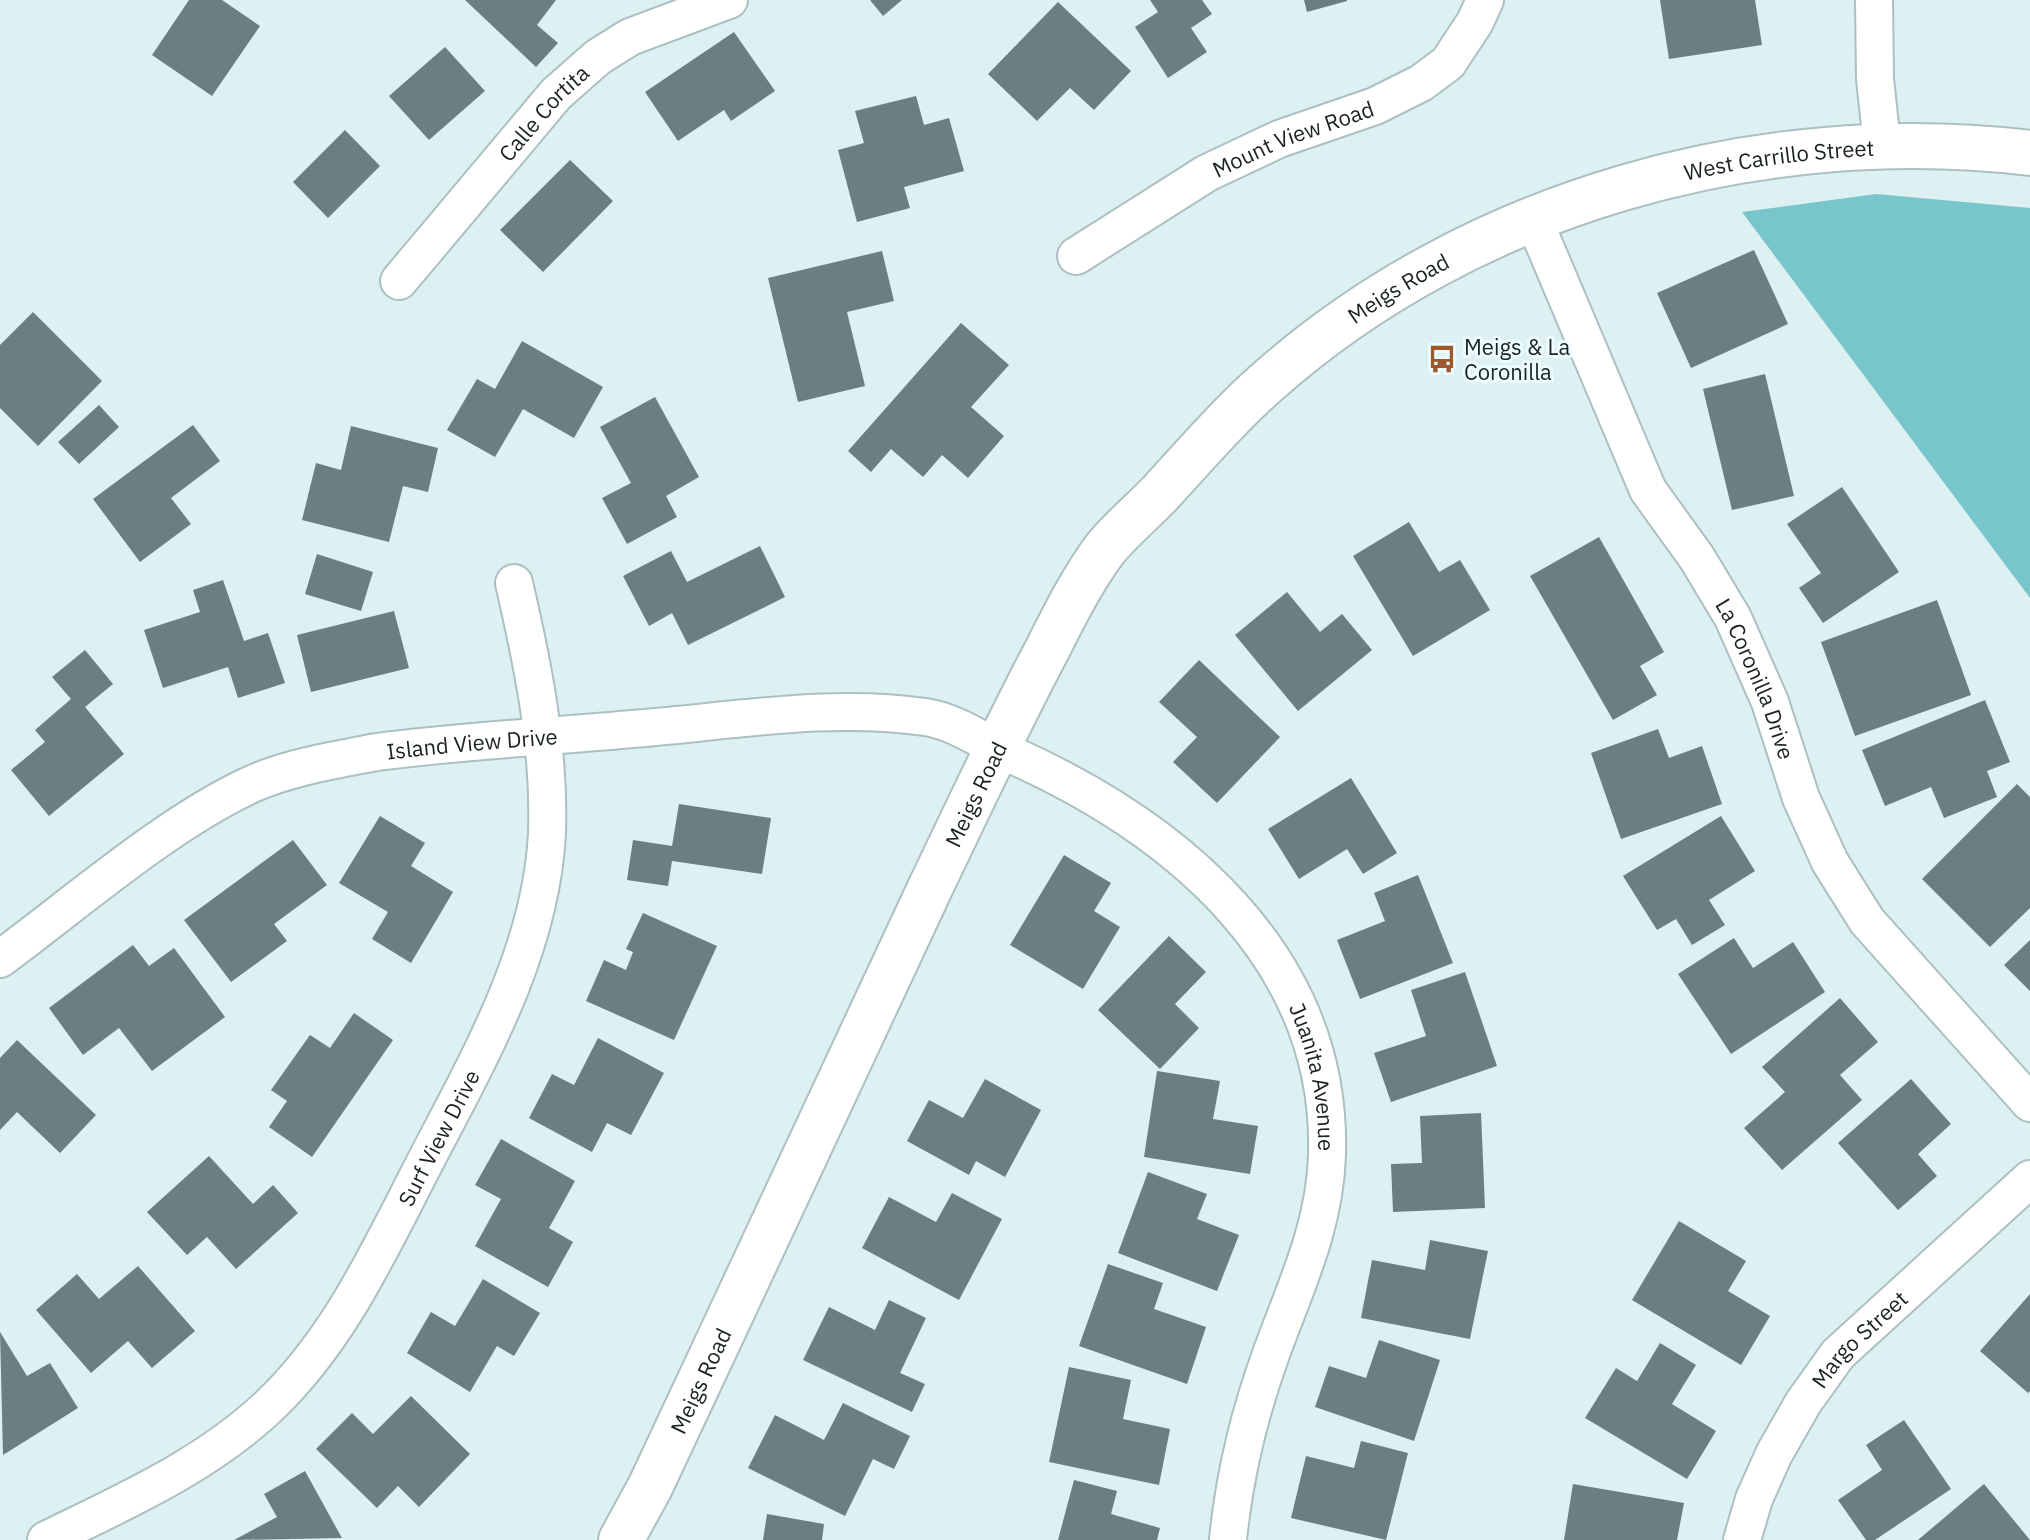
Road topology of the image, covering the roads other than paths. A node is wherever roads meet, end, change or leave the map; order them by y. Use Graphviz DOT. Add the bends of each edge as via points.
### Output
graph roads {
  1 [pos="729,0"];
  2 [pos="1485,0"];
  3 [pos="1874,0"];
  4 [pos="1882,144"];
  5 [pos="2030,153"];
  6 [pos="1533,218"];
  7 [pos="1076,256"];
  8 [pos="399,281"];
  9 [pos="514,583"];
  10 [pos="542,738"];
  11 [pos="996,748"];
  12 [pos="0,959"];
  13 [pos="2030,1103"];
  14 [pos="2030,1179"];
  15 [pos="46,1540"];
  16 [pos="621,1540"];
  17 [pos="1228,1540"];
  18 [pos="1742,1540"];
  1 -- 8 [label="street, Calle Cortita" via="630,37 598,57 556,94"];
  2 -- 7 [label="street, Mount View Road" via="1448,63 1421,83 1207,173"];
  3 -- 4 [label="street"];
  4 -- 5 [label="main road, West Carrillo Street"];
  4 -- 6 [label="main road, West Carrillo Street" via="1735,161"];
  6 -- 11 [label="main road, Meigs Road" via="1390,291 1319,340 1220,427 1106,548 1070,605"];
  6 -- 13 [label="street, La Coronilla Drive" via="1648,490 1733,618 1830,862 1867,921"];
  9 -- 10 [label="street, Surf View Drive" via="538,688"];
  10 -- 11 [label="street, Island View Drive" via="825,712 929,717"];
  10 -- 12 [label="street, Island View Drive" via="377,752 254,784 204,810"];
  10 -- 15 [label="street, Surf View Drive" via="547,834 518,968 493,1031 350,1307 268,1408 214,1451"];
  11 -- 16 [label="main road, Meigs Road"];
  11 -- 17 [label="street, Juanita Avenue" via="1110,804 1193,867 1251,926 1278,965 1315,1057 1325,1106 1322,1205 1311,1254 1251,1421"];
  14 -- 18 [label="street, Margo Street" via="1838,1354 1774,1454"];
}
